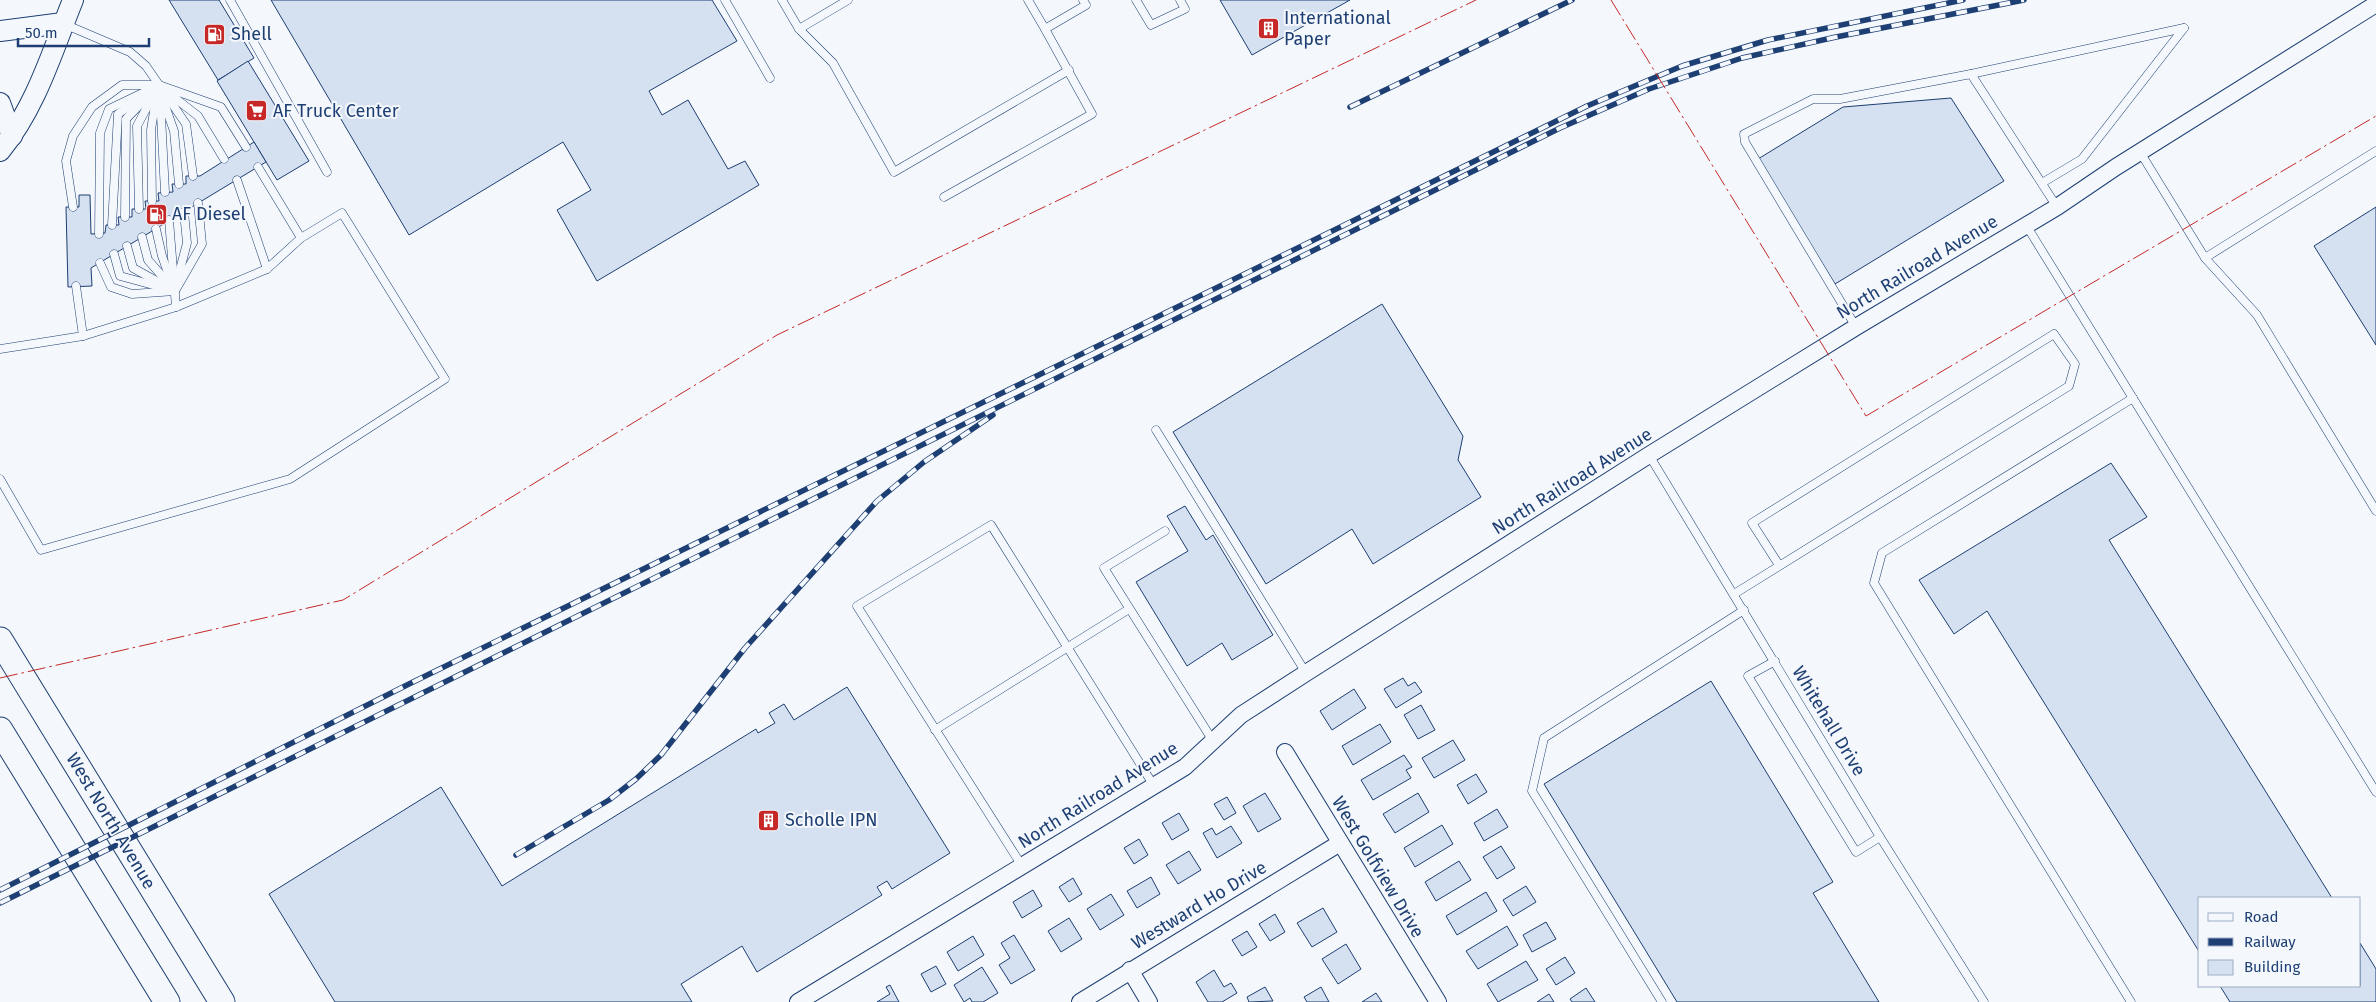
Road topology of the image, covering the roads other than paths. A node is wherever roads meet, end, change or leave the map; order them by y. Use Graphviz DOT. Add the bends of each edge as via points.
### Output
graph roads {
  1 [pos="72,0"];
  2 [pos="230,0"];
  3 [pos="725,0"];
  4 [pos="782,0"];
  5 [pos="848,0"];
  6 [pos="1028,0"];
  7 [pos="1084,0"];
  8 [pos="1136,0"];
  9 [pos="1180,0"];
  10 [pos="2376,4"];
  11 [pos="64,23"];
  12 [pos="799,29"];
  13 [pos="1045,29"];
  14 [pos="0,32"];
  15 [pos="1069,70"];
  16 [pos="1971,74"];
  17 [pos="770,78"];
  18 [pos="159,85"];
  19 [pos="0,103"];
  20 [pos="6,143"];
  21 [pos="246,147"];
  22 [pos="2376,151"];
  23 [pos="2140,152"];
  24 [pos="224,159"];
  25 [pos="258,167"];
  26 [pos="327,172"];
  27 [pos="193,176"];
  28 [pos="237,180"];
  29 [pos="2042,183"];
  30 [pos="179,184"];
  31 [pos="165,192"];
  32 [pos="944,197"];
  33 [pos="152,201"];
  34 [pos="198,203"];
  35 [pos="73,207"];
  36 [pos="2057,207"];
  37 [pos="139,209"];
  38 [pos="184,212"];
  39 [pos="125,217"];
  40 [pos="169,220"];
  41 [pos="112,225"];
  42 [pos="2026,225"];
  43 [pos="156,229"];
  44 [pos="98,234"];
  45 [pos="142,237"];
  46 [pos="302,238"];
  47 [pos="127,246"];
  48 [pos="114,254"];
  49 [pos="2205,258"];
  50 [pos="100,263"];
  51 [pos="267,269"];
  52 [pos="76,286"];
  53 [pos="175,291"];
  54 [pos="176,307"];
  55 [pos="1856,327"];
  56 [pos="83,336"];
  57 [pos="0,349"];
  58 [pos="2133,398"];
  59 [pos="1156,430"];
  60 [pos="1649,455"];
  61 [pos="0,479"];
  62 [pos="2376,511"];
  63 [pos="1165,531"];
  64 [pos="1779,565"];
  65 [pos="1734,594"];
  66 [pos="1129,609"];
  67 [pos="1744,610"];
  68 [pos="0,640"];
  69 [pos="1067,648"];
  70 [pos="1775,660"];
  71 [pos="1306,673"];
  72 [pos="0,730"];
  73 [pos="935,730"];
  74 [pos="1213,741"];
  75 [pos="1285,752"];
  76 [pos="1154,786"];
  77 [pos="2376,792"];
  78 [pos="1880,837"];
  79 [pos="1340,843"];
  80 [pos="1022,866"];
  81 [pos="1130,970"];
  82 [pos="167,1002"];
  83 [pos="222,1002"];
  84 [pos="798,1002"];
  85 [pos="1080,1002"];
  86 [pos="1149,1002"];
  87 [pos="1438,1002"];
  88 [pos="1662,1002"];
  89 [pos="1984,1002"];
  90 [pos="2131,1002"];
  1 -- 11 [label="street"];
  2 -- 26 [label="lane"];
  3 -- 17 [label="lane"];
  4 -- 12 [label="lane"];
  5 -- 12 [label="lane"];
  6 -- 13 [label="lane"];
  7 -- 13 [label="lane" via="1086,4"];
  8 -- 9 [label="lane" via="1151,25 1185,9"];
  10 -- 23 [label="street, North Railroad Avenue"];
  11 -- 14 [label="street"];
  11 -- 18 [label="lane" via="130,52 146,66"];
  11 -- 20 [label="street" via="23,121"];
  12 -- 15 [label="lane" via="833,63 894,172"];
  13 -- 15 [label="lane"];
  15 -- 32 [label="lane" via="1092,114"];
  16 -- 29 [label="lane"];
  16 -- 29 [label="lane" via="2184,28 2082,159"];
  16 -- 55 [label="lane" via="1840,99 1813,99 1744,134 1745,142"];
  18 -- 21 [label="lane" via="221,107"];
  18 -- 24 [label="lane" via="198,116"];
  18 -- 27 [label="lane" via="186,124"];
  18 -- 30 [label="lane" via="174,131"];
  18 -- 31 [label="lane"];
  18 -- 33 [label="lane" via="151,130"];
  18 -- 35 [label="lane" via="122,84 92,107 73,136 66,161"];
  18 -- 37 [label="lane" via="137,126"];
  18 -- 39 [label="lane" via="126,119"];
  18 -- 41 [label="lane" via="118,114"];
  18 -- 44 [label="lane" via="110,109 100,133"];
  19 -- 20 [label="street"];
  22 -- 49 [label="lane"];
  23 -- 36 [label="street, North Railroad Avenue"];
  23 -- 49 [label="lane"];
  25 -- 46 [label="lane"];
  28 -- 51 [label="lane"];
  29 -- 36 [label="lane"];
  34 -- 53 [label="lane" via="202,244"];
  36 -- 42 [label="street, North Railroad Avenue"];
  38 -- 53 [label="lane" via="187,243"];
  40 -- 53 [label="lane"];
  42 -- 55 [label="street, North Railroad Avenue"];
  42 -- 58 [label="lane"];
  43 -- 53 [label="lane"];
  45 -- 53 [label="lane" via="148,260"];
  46 -- 51 [label="lane"];
  46 -- 61 [label="lane" via="342,212 445,379 290,479 41,550"];
  47 -- 53 [label="lane" via="133,268"];
  48 -- 53 [label="lane" via="120,276"];
  49 -- 62 [label="lane" via="2256,315"];
  50 -- 53 [label="lane" via="111,287 132,294"];
  51 -- 54 [label="lane"];
  52 -- 56 [label="lane"];
  53 -- 54 [label="lane"];
  54 -- 56 [label="lane"];
  55 -- 60 [label="street, North Railroad Avenue"];
  56 -- 57 [label="lane"];
  58 -- 77 [label="lane"];
  58 -- 90 [label="lane" via="1882,553 1874,583"];
  59 -- 71 [label="lane"];
  60 -- 65 [label="lane, Whitehall Drive"];
  60 -- 71 [label="street, North Railroad Avenue"];
  63 -- 66 [label="lane" via="1104,568"];
  64 -- 64 [label="lane" via="2069,386 2075,364 2054,334 1752,523"];
  64 -- 65 [label="lane"];
  65 -- 67 [label="lane, Whitehall Drive"];
  66 -- 69 [label="lane"];
  66 -- 74 [label="lane"];
  67 -- 70 [label="lane, Whitehall Drive"];
  67 -- 88 [label="lane" via="1544,738 1532,791"];
  68 -- 83 [label="main road, West North Avenue"];
  69 -- 73 [label="lane"];
  69 -- 73 [label="lane" via="991,525 857,606"];
  69 -- 76 [label="lane"];
  70 -- 78 [label="lane, Whitehall Drive"];
  70 -- 78 [label="lane" via="1748,676 1856,852"];
  71 -- 74 [label="street, North Railroad Avenue" via="1242,715"];
  72 -- 82 [label="main road"];
  73 -- 80 [label="lane"];
  74 -- 76 [label="street, North Railroad Avenue" via="1185,767"];
  75 -- 79 [label="street, West Golfview Drive"];
  76 -- 80 [label="street, North Railroad Avenue"];
  78 -- 89 [label="lane, Whitehall Drive"];
  79 -- 81 [label="street, Westward Ho Drive"];
  79 -- 87 [label="street, West Golfview Drive"];
  80 -- 84 [label="street, North Railroad Avenue"];
  81 -- 85 [label="street, Westward Ho Drive"];
  81 -- 86 [label="street"];
}
